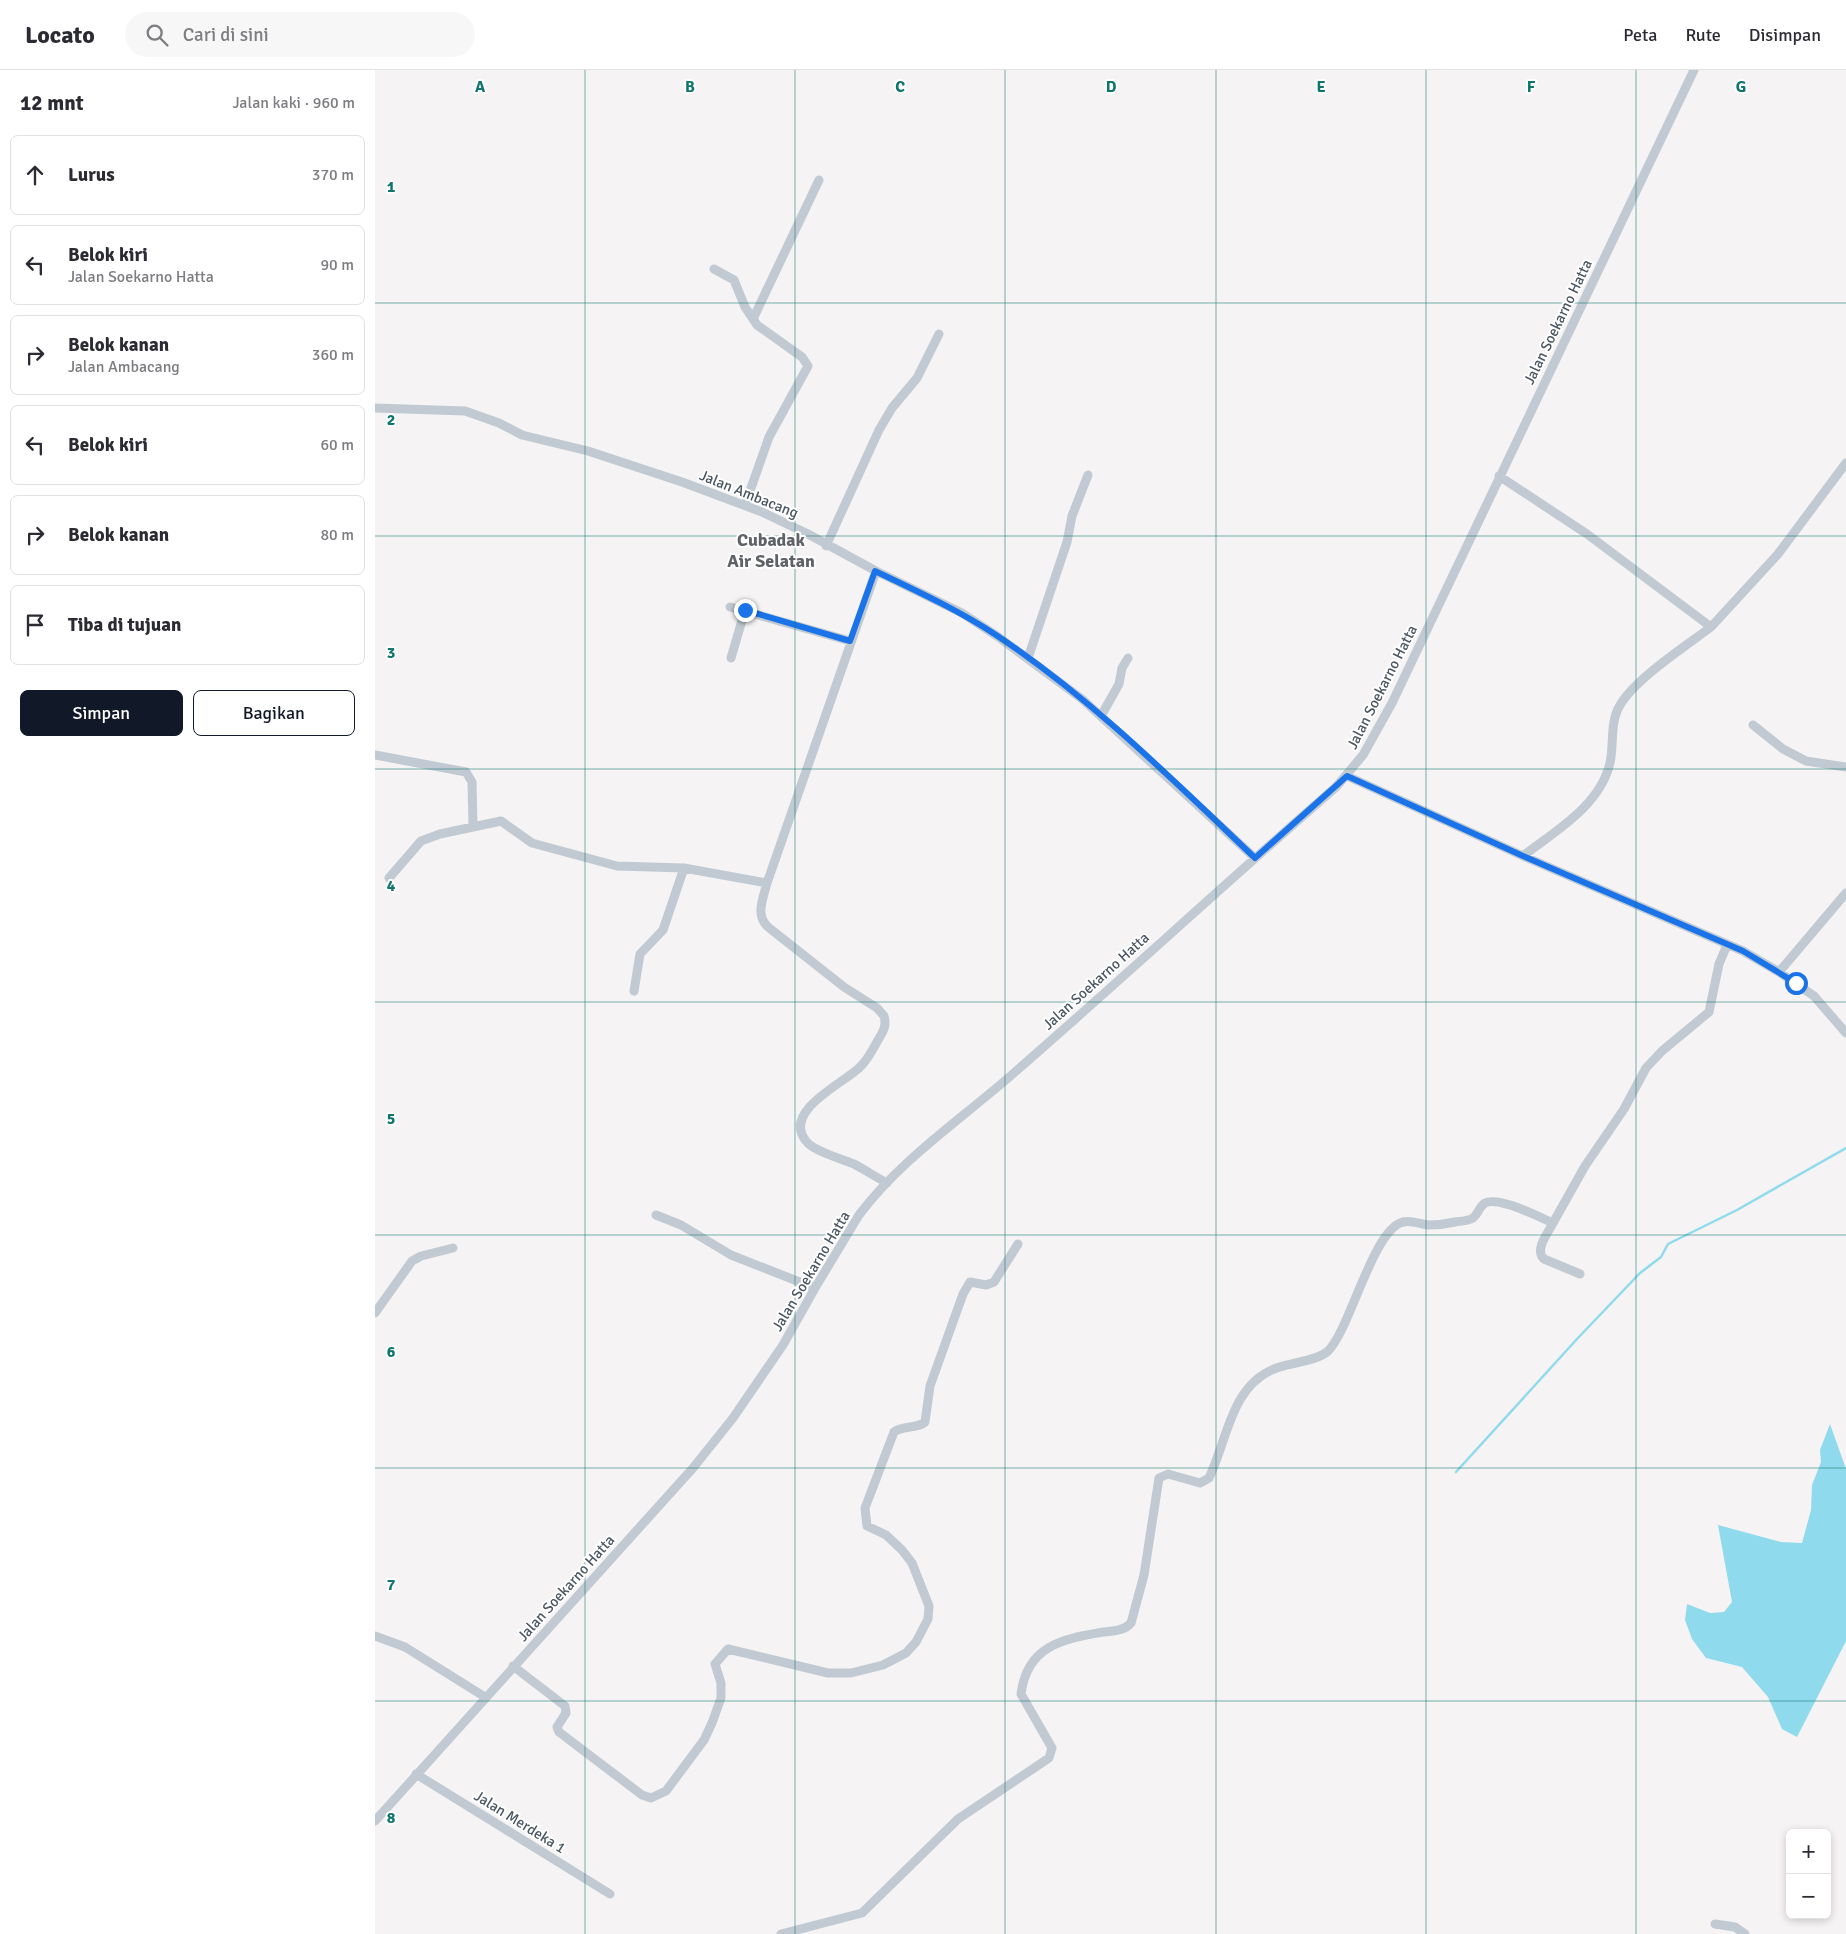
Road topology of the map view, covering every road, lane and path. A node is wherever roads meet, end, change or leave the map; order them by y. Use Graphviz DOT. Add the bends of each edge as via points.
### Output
graph roads {
  1 [pos="1693,70"];
  2 [pos="819,180"];
  3 [pos="714,269"];
  4 [pos="753,319"];
  5 [pos="939,334"];
  6 [pos="375,408"];
  7 [pos="1846,464"];
  8 [pos="1088,476"];
  9 [pos="1499,476"];
  10 [pos="745,505"];
  11 [pos="826,546"];
  12 [pos="875,571"];
  13 [pos="730,607"];
  14 [pos="745,610"];
  15 [pos="1711,627"];
  16 [pos="850,641"];
  17 [pos="731,658"];
  18 [pos="1027,658"];
  19 [pos="1129,658"];
  20 [pos="1101,716"];
  21 [pos="1753,725"];
  22 [pos="375,756"];
  23 [pos="1846,767"];
  24 [pos="1347,776"];
  25 [pos="473,827"];
  26 [pos="1523,856"];
  27 [pos="1255,858"];
  28 [pos="684,868"];
  29 [pos="389,878"];
  30 [pos="767,883"];
  31 [pos="1846,893"];
  32 [pos="1727,945"];
  33 [pos="1779,972"];
  34 [pos="634,991"];
  35 [pos="1846,1033"];
  36 [pos="887,1183"];
  37 [pos="656,1215"];
  38 [pos="1553,1223"];
  39 [pos="1018,1244"];
  40 [pos="453,1248"];
  41 [pos="1580,1274"];
  42 [pos="815,1288"];
  43 [pos="375,1313"];
  44 [pos="375,1636"];
  45 [pos="513,1666"];
  46 [pos="485,1697"];
  47 [pos="416,1774"];
  48 [pos="375,1821"];
  49 [pos="610,1894"];
  50 [pos="1715,1924"];
  51 [pos="781,1934"];
  52 [pos="1745,1934"];
  1 -- 9 [label="street, Jalan Soekarno Hatta"];
  2 -- 4 [label="street"];
  3 -- 4 [label="street" via="734,280"];
  4 -- 10 [label="street" via="802,357 807,366 769,437"];
  5 -- 11 [label="street" via="917,378 879,430"];
  6 -- 10 [label="street, Jalan Ambacang" via="465,412 523,435 588,451"];
  7 -- 15 [label="street" via="1778,554"];
  8 -- 18 [label="street"];
  9 -- 15 [label="street" via="1587,534"];
  9 -- 24 [label="street, Jalan Soekarno Hatta" via="1392,704"];
  10 -- 11 [label="street, Jalan Ambacang" via="808,534"];
  11 -- 12 [label="street, Jalan Ambacang"];
  12 -- 16 [label="street"];
  12 -- 18 [label="street, Jalan Ambacang" via="962,613"];
  13 -- 14 [label="street"];
  14 -- 16 [label="street"];
  14 -- 17 [label="street"];
  15 -- 26 [label="street" via="1626,697 1616,714 1607,773 1597,793"];
  16 -- 30 [label="street"];
  18 -- 20 [label="street, Jalan Ambacang"];
  19 -- 20 [label="street"];
  20 -- 27 [label="street, Jalan Ambacang"];
  21 -- 23 [label="street" via="1783,749 1807,761"];
  22 -- 25 [label="street" via="466,772 472,782"];
  24 -- 26 [label="street"];
  24 -- 27 [label="street, Jalan Soekarno Hatta"];
  25 -- 28 [label="street" via="501,821 543,847 627,867"];
  25 -- 29 [label="street" via="421,841"];
  26 -- 32 [label="street"];
  27 -- 36 [label="street, Jalan Soekarno Hatta"];
  28 -- 30 [label="street"];
  28 -- 34 [label="street" via="663,930 641,954"];
  30 -- 36 [label="street" via="760,913 763,922 829,975 877,1008 886,1022 861,1067 815,1100 805,1114 802,1134 806,1142 815,1148"];
  31 -- 33 [label="street"];
  32 -- 33 [label="street"];
  32 -- 38 [label="street" via="1719,964 1709,1012 1646,1068"];
  33 -- 35 [label="street" via="1814,996"];
  36 -- 42 [label="street, Jalan Soekarno Hatta" via="859,1215"];
  37 -- 42 [label="street" via="681,1224 731,1255"];
  38 -- 41 [label="street" via="1539,1250 1540,1256"];
  38 -- 51 [label="street" via="1512,1206 1493,1202 1482,1206 1470,1220 1442,1225 1399,1223 1379,1247 1328,1352 1270,1370 1257,1378 1239,1400 1209,1478 1200,1483 1169,1474 1159,1478 1144,1576 1131,1623 1119,1630 1061,1641 1046,1648 1027,1670 1021,1694 1052,1748 1049,1758 958,1819 862,1913"];
  39 -- 45 [label="street" via="995,1282 986,1285 970,1282 963,1294 930,1386 925,1422 920,1427 901,1428 894,1432 865,1508 867,1526 885,1535 912,1563 929,1606 924,1627 905,1653 883,1665 851,1673 828,1674 728,1649 715,1664 721,1683 721,1698 704,1740 666,1791 651,1798 642,1795 559,1732 557,1727 566,1713 565,1706"];
  40 -- 43 [label="street" via="412,1261"];
  42 -- 45 [label="street, Jalan Soekarno Hatta" via="769,1367 693,1468"];
  44 -- 46 [label="street" via="405,1647"];
  45 -- 46 [label="street, Jalan Soekarno Hatta"];
  46 -- 47 [label="street, Jalan Soekarno Hatta"];
  47 -- 48 [label="street, Jalan Soekarno Hatta"];
  47 -- 49 [label="street, Jalan Merdeka 1"];
  50 -- 52 [label="street" via="1735,1927"];
}
